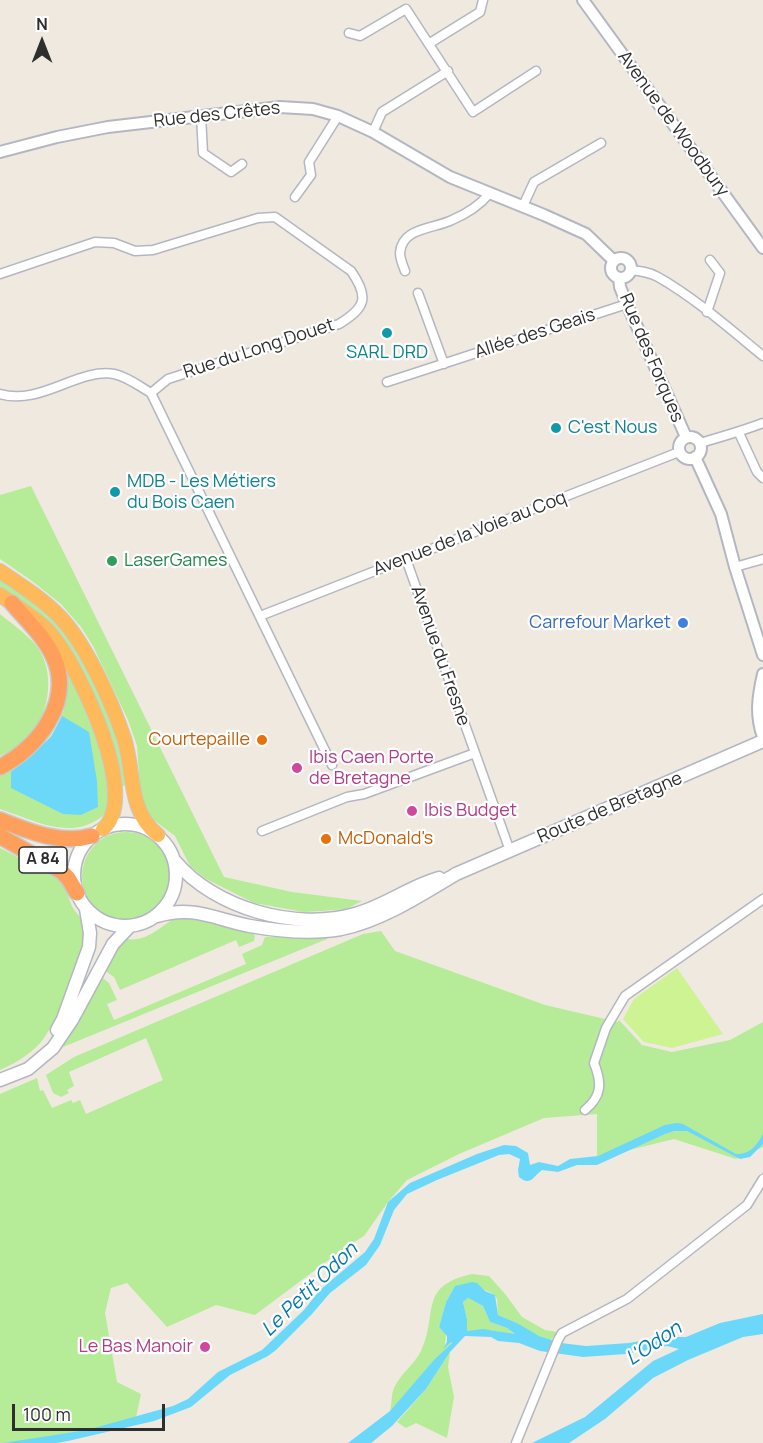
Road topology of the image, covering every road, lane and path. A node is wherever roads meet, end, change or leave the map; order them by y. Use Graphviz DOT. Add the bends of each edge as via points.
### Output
graph roads {
  1 [pos="483,0"];
  2 [pos="583,0"];
  3 [pos="349,33"];
  4 [pos="430,43"];
  5 [pos="448,71"];
  6 [pos="536,71"];
  7 [pos="201,116"];
  8 [pos="338,116"];
  9 [pos="372,132"];
  10 [pos="601,143"];
  11 [pos="0,152"];
  12 [pos="242,164"];
  13 [pos="489,194"];
  14 [pos="295,197"];
  15 [pos="523,206"];
  16 [pos="763,248"];
  17 [pos="710,260"];
  18 [pos="614,261"];
  19 [pos="630,270"];
  20 [pos="405,271"];
  21 [pos="0,274"];
  22 [pos="619,278"];
  23 [pos="418,294"];
  24 [pos="627,304"];
  25 [pos="707,312"];
  26 [pos="763,356"];
  27 [pos="444,364"];
  28 [pos="387,382"];
  29 [pos="151,393"];
  30 [pos="0,394"];
  31 [pos="763,423"];
  32 [pos="739,433"];
  33 [pos="686,437"];
  34 [pos="700,443"];
  35 [pos="679,452"];
  36 [pos="695,457"];
  37 [pos="763,478"];
  38 [pos="406,559"];
  39 [pos="763,559"];
  40 [pos="735,567"];
  41 [pos="0,571"];
  42 [pos="6,599"];
  43 [pos="260,616"];
  44 [pos="762,649"];
  45 [pos="763,674"];
  46 [pos="760,686"];
  47 [pos="763,705"];
  48 [pos="763,739"];
  49 [pos="475,753"];
  50 [pos="332,765"];
  51 [pos="0,767"];
  52 [pos="0,820"];
  53 [pos="262,831"];
  54 [pos="98,833"];
  55 [pos="158,835"];
  56 [pos="0,836"];
  57 [pos="510,851"];
  58 [pos="175,861"];
  59 [pos="456,874"];
  60 [pos="77,892"];
  61 [pos="763,899"];
  62 [pos="86,909"];
  63 [pos="157,916"];
  64 [pos="129,927"];
  65 [pos="13,1075"];
  66 [pos="0,1080"];
  67 [pos="585,1110"];
  68 [pos="763,1179"];
  69 [pos="516,1443"];
  1 -- 4 [label="street" via="480,12"];
  2 -- 16 [label="street, Avenue de Woodbury"];
  3 -- 4 [label="street" via="360,36 406,9"];
  4 -- 5 [label="street"];
  5 -- 6 [label="street" via="473,112"];
  5 -- 9 [label="street" via="382,112"];
  7 -- 8 [label="street, Rue des Crêtes" via="280,107"];
  7 -- 11 [label="street, Rue des Crêtes" via="57,136"];
  7 -- 12 [label="street" via="203,153 231,172"];
  8 -- 9 [label="street, Rue des Crêtes"];
  8 -- 14 [label="street" via="309,162 310,175"];
  9 -- 13 [label="street, Rue des Crêtes" via="450,177"];
  10 -- 15 [label="street" via="534,182"];
  13 -- 15 [label="street, Rue des Crêtes"];
  13 -- 20 [label="street" via="481,205 405,239 400,253"];
  15 -- 18 [label="street, Rue des Crêtes" via="586,234"];
  17 -- 25 [label="street" via="720,273"];
  18 -- 19 [label="street" via="626,259"];
  18 -- 22 [label="street" via="611,271"];
  19 -- 22 [label="street"];
  19 -- 25 [label="street" via="657,276"];
  21 -- 29 [label="street, Rue du Long Douet" via="95,242 114,243 135,251 153,250 258,218 275,217 351,271 360,284 362,301 356,314 339,324 168,379"];
  22 -- 24 [label="street, Rue des Forques"];
  23 -- 27 [label="street"];
  24 -- 27 [label="street, Allée des Geais"];
  24 -- 33 [label="street, Rue des Forques"];
  25 -- 26 [label="street"];
  27 -- 28 [label="street, Allée des Geais"];
  29 -- 30 [label="street" via="111,374 95,375 27,396 11,398"];
  29 -- 43 [label="street"];
  31 -- 32 [label="street"];
  32 -- 34 [label="street"];
  32 -- 37 [label="street"];
  33 -- 34 [label="street"];
  33 -- 35 [label="street"];
  34 -- 36 [label="street"];
  35 -- 36 [label="street" via="686,458"];
  35 -- 38 [label="street, Avenue de la Voie au Coq"];
  36 -- 40 [label="street" via="721,514"];
  38 -- 43 [label="street, Avenue de la Voie au Coq"];
  38 -- 49 [label="street, Avenue du Fresne"];
  39 -- 40 [label="street"];
  40 -- 44 [label="street"];
  41 -- 55 [label="highway" via="50,607 76,637 122,733 138,811 149,829"];
  42 -- 51 [label="highway" via="44,641 59,675 54,714 33,743"];
  42 -- 54 [label="highway" via="45,627 60,646 84,690 104,740 115,778 116,805 112,818"];
  43 -- 50 [label="street"];
  45 -- 46 [label="street"];
  46 -- 47 [label="street"];
  46 -- 48 [label="street" via="756,705"];
  48 -- 57 [label="main road, Route de Bretagne"];
  49 -- 53 [label="street"];
  49 -- 57 [label="street, Avenue du Fresne"];
  52 -- 54 [label="highway, A 84" via="58,838 84,838"];
  54 -- 55 [label="main road" via="125,824"];
  54 -- 60 [label="main road" via="85,844 76,862"];
  55 -- 58 [label="main road"];
  56 -- 60 [label="highway, A 84" via="61,871"];
  57 -- 59 [label="main road, Route de Bretagne"];
  58 -- 59 [label="main road, Route de Bretagne" via="199,885 237,905 306,919 357,914 436,878"];
  58 -- 63 [label="main road" via="172,897"];
  59 -- 63 [label="main road, Route de Bretagne" via="404,904 340,929 261,928 187,911"];
  60 -- 62 [label="main road"];
  61 -- 67 [label="street" via="625,996 606,1028 594,1063 600,1091"];
  62 -- 64 [label="main road" via="105,923"];
  62 -- 65 [label="main road" via="89,947 63,1019 44,1048"];
  63 -- 64 [label="main road"];
  64 -- 65 [label="main road" via="112,944 64,1035 35,1064"];
  65 -- 66 [label="main road"];
  68 -- 69 [label="street" via="747,1205 627,1299 562,1333"];
}
